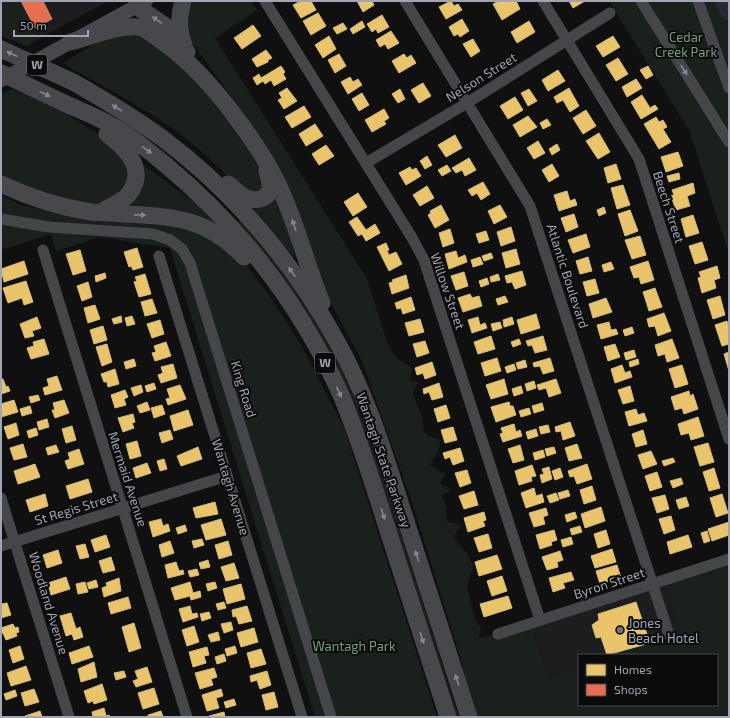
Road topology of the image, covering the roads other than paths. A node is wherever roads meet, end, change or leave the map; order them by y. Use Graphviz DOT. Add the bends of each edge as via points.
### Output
graph roads {
  1 [pos="183,1"];
  2 [pos="265,1"];
  3 [pos="404,1"];
  4 [pos="543,1"];
  5 [pos="641,1"];
  6 [pos="698,1"];
  7 [pos="138,3"];
  8 [pos="610,14"];
  9 [pos="568,39"];
  10 [pos="70,42"];
  11 [pos="1,49"];
  12 [pos="187,53"];
  13 [pos="1,73"];
  14 [pos="1,80"];
  15 [pos="207,83"];
  16 [pos="729,88"];
  17 [pos="467,103"];
  18 [pos="64,104"];
  19 [pos="136,121"];
  20 [pos="729,142"];
  21 [pos="264,160"];
  22 [pos="366,163"];
  23 [pos="1,184"];
  24 [pos="101,212"];
  25 [pos="1,219"];
  26 [pos="43,250"];
  27 [pos="159,256"];
  28 [pos="336,340"];
  29 [pos="319,351"];
  30 [pos="729,440"];
  31 [pos="227,476"];
  32 [pos="1,498"];
  33 [pos="123,508"];
  34 [pos="16,541"];
  35 [pos="1,546"];
  36 [pos="729,559"];
  37 [pos="653,584"];
  38 [pos="540,620"];
  39 [pos="498,634"];
  40 [pos="669,635"];
  41 [pos="69,717"];
  42 [pos="187,717"];
  43 [pos="302,717"];
  44 [pos="331,717"];
  45 [pos="448,717"];
  46 [pos="469,717"];
  1 -- 12 [label="highway" via="179,14 180,32"];
  2 -- 22 [label="street, Willow Street"];
  3 -- 17 [label="street, Atlantic Boulevard"];
  4 -- 9 [label="street, Beech Street"];
  5 -- 20 [label="street, one-way"];
  6 -- 16 [label="street"];
  7 -- 10 [label="main road"];
  12 -- 7 [label="highway, one-way" via="167,27"];
  8 -- 9 [label="street, Nelson Street"];
  9 -- 17 [label="street, Nelson Street"];
  9 -- 30 [label="street, Beech Street" via="639,158"];
  10 -- 14 [label="main road"];
  10 -- 15 [label="highway" via="129,27 140,27 185,60"];
  19 -- 11 [label="highway, Wantagh State Parkway / W, one-way, bridge" via="73,82"];
  12 -- 15 [label="highway"];
  13 -- 18 [label="highway, Wantagh State Parkway / W, one-way, bridge"];
  15 -- 21 [label="highway" via="246,132"];
  17 -- 22 [label="street, Nelson Street"];
  17 -- 37 [label="street, Atlantic Boulevard" via="530,206"];
  18 -- 24 [label="highway" via="120,144 132,156 136,170 134,184 127,196"];
  18 -- 29 [label="highway, Wantagh State Parkway / W, one-way" via="110,124 149,151 227,221 263,264"];
  19 -- 21 [label="highway" via="217,175 244,197 256,200 268,194 270,180"];
  28 -- 19 [label="highway, Wantagh State Parkway / W, one-way" via="289,268 240,208 202,172"];
  28 -- 21 [label="highway, one-way" via="287,204"];
  22 -- 38 [label="street, Willow Street" via="424,260"];
  23 -- 24 [label="highway" via="28,197 66,208"];
  24 -- 29 [label="highway, one-way" via="187,220 228,241 244,256"];
  25 -- 44 [label="street, King Road" via="49,227 153,234 170,240 182,249 190,263"];
  26 -- 33 [label="street, Mermaid Avenue"];
  27 -- 31 [label="street, Wantagh Avenue"];
  46 -- 28 [label="highway, Wantagh State Parkway / W, one-way" via="381,443 359,387"];
  29 -- 45 [label="highway, Wantagh State Parkway / W, one-way" via="362,450"];
  31 -- 33 [label="street, St Regis Street"];
  31 -- 43 [label="street, Wantagh Avenue"];
  32 -- 34 [label="street, Woodland Avenue"];
  33 -- 34 [label="street, St Regis Street"];
  33 -- 42 [label="street, Mermaid Avenue"];
  34 -- 35 [label="street, St Regis Street"];
  34 -- 41 [label="street, Woodland Avenue"];
  36 -- 37 [label="street, Byron Street"];
  37 -- 38 [label="street, Byron Street"];
  37 -- 40 [label="street, Atlantic Boulevard"];
  38 -- 39 [label="street, Byron Street"];
}
